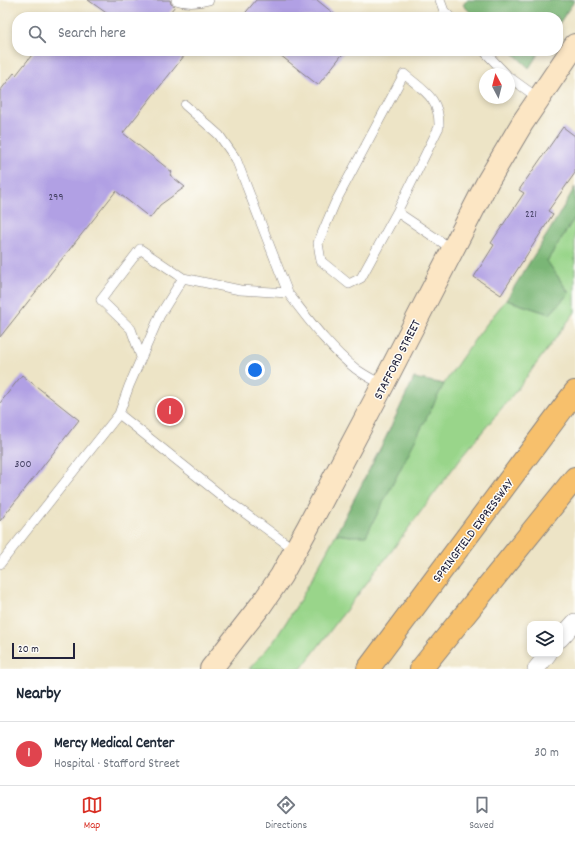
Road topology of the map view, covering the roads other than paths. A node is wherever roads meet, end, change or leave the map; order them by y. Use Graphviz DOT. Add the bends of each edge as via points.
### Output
graph roads {
  1 [pos="176,0"];
  2 [pos="209,0"];
  3 [pos="440,0"];
  4 [pos="445,12"];
  5 [pos="575,45"];
  6 [pos="489,56"];
  7 [pos="500,68"];
  8 [pos="515,81"];
  9 [pos="538,98"];
  10 [pos="184,105"];
  11 [pos="397,212"];
  12 [pos="452,249"];
  13 [pos="183,278"];
  14 [pos="288,293"];
  15 [pos="141,357"];
  16 [pos="383,385"];
  17 [pos="575,392"];
  18 [pos="119,414"];
  19 [pos="575,478"];
  20 [pos="296,550"];
  21 [pos="0,564"];
  22 [pos="495,578"];
  23 [pos="575,622"];
  24 [pos="563,636"];
  25 [pos="546,657"];
  26 [pos="210,669"];
  27 [pos="368,669"];
  28 [pos="421,669"];
  29 [pos="439,669"];
  30 [pos="536,669"];
  1 -- 2 [label="lane" via="182,3"];
  3 -- 4 [label="lane"];
  5 -- 9 [label="main road, STAFFORD STREET"];
  6 -- 7 [label="lane"];
  8 -- 9 [label="lane"];
  9 -- 12 [label="main road, STAFFORD STREET" via="503,155"];
  10 -- 14 [label="lane" via="219,135 236,159"];
  11 -- 11 [label="lane" via="361,278 349,284 321,261 318,243 335,203 404,74 432,98 440,115 439,127"];
  11 -- 12 [label="lane"];
  12 -- 16 [label="main road, STAFFORD STREET"];
  13 -- 14 [label="lane" via="240,290"];
  13 -- 15 [label="lane" via="160,315"];
  13 -- 15 [label="lane" via="140,249 101,300 130,329"];
  14 -- 16 [label="lane" via="339,354 357,370"];
  15 -- 18 [label="lane"];
  16 -- 20 [label="main road, STAFFORD STREET"];
  17 -- 27 [label="highway, SPRINGFIELD EXPRESSWAY"];
  18 -- 20 [label="lane" via="223,497"];
  18 -- 21 [label="lane"];
  19 -- 22 [label="highway"];
  20 -- 26 [label="main road, STAFFORD STREET" via="261,605"];
  22 -- 28 [label="highway"];
  22 -- 29 [label="highway"];
  23 -- 24 [label="street"];
  25 -- 30 [label="street"];
}
